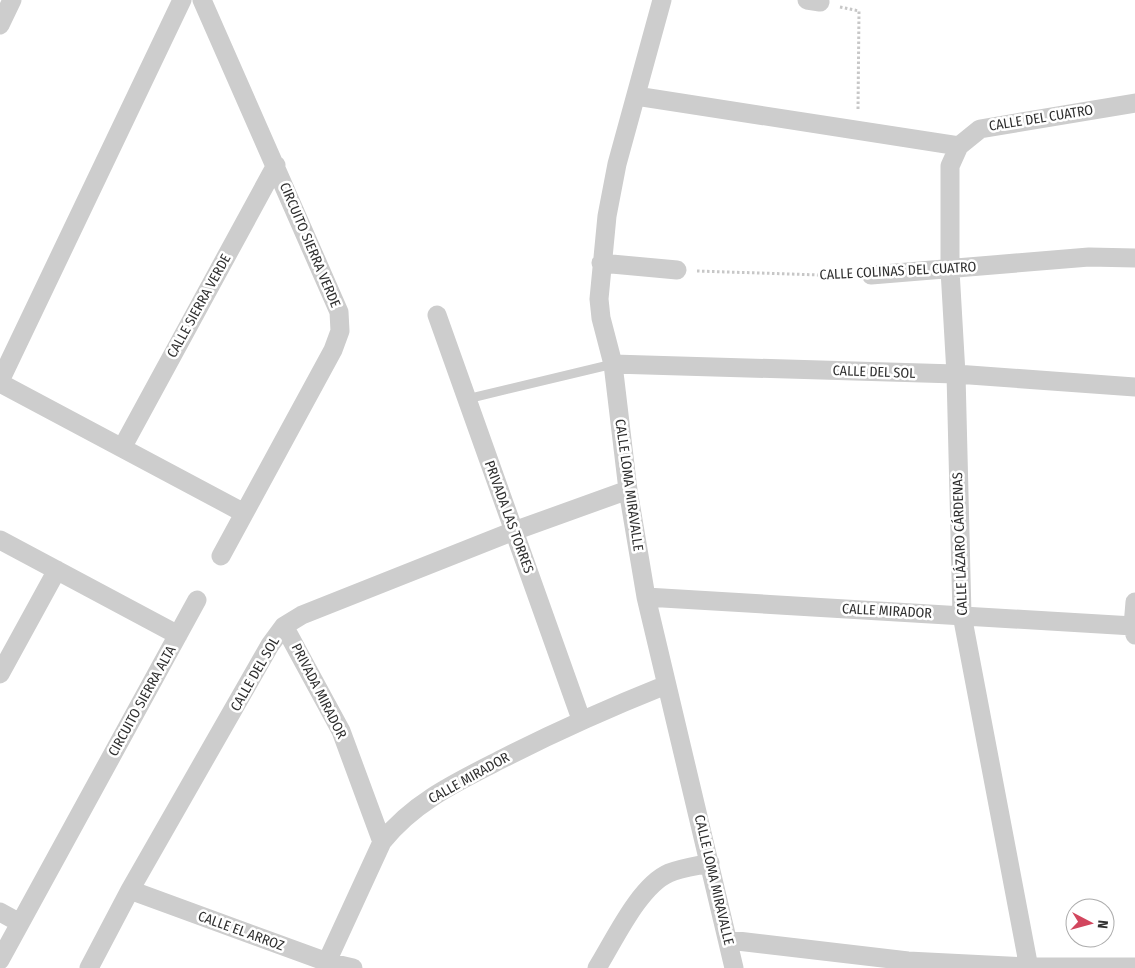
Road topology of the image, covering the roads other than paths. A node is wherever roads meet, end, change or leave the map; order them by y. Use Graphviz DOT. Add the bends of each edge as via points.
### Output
graph roads {
  1 [pos="12,0"];
  2 [pos="182,0"];
  3 [pos="202,0"];
  4 [pos="662,0"];
  5 [pos="0,25"];
  6 [pos="636,96"];
  7 [pos="1135,103"];
  8 [pos="959,146"];
  9 [pos="276,166"];
  10 [pos="1135,258"];
  11 [pos="601,263"];
  12 [pos="677,270"];
  13 [pos="950,270"];
  14 [pos="871,275"];
  15 [pos="437,316"];
  16 [pos="613,364"];
  17 [pos="956,374"];
  18 [pos="0,382"];
  19 [pos="1135,387"];
  20 [pos="467,399"];
  21 [pos="122,448"];
  22 [pos="628,490"];
  23 [pos="244,513"];
  24 [pos="514,531"];
  25 [pos="0,540"];
  26 [pos="221,556"];
  27 [pos="56,570"];
  28 [pos="646,597"];
  29 [pos="197,600"];
  30 [pos="1135,602"];
  31 [pos="962,615"];
  32 [pos="284,626"];
  33 [pos="1134,630"];
  34 [pos="178,635"];
  35 [pos="0,674"];
  36 [pos="666,685"];
  37 [pos="581,719"];
  38 [pos="382,842"];
  39 [pos="710,863"];
  40 [pos="130,890"];
  41 [pos="0,912"];
  42 [pos="20,923"];
  43 [pos="729,940"];
  44 [pos="0,960"];
  45 [pos="326,965"];
  46 [pos="1029,967"];
  47 [pos="1135,967"];
  48 [pos="89,968"];
  49 [pos="354,968"];
  50 [pos="597,968"];
  51 [pos="734,968"];
  1 -- 5 [label="street"];
  2 -- 18 [label="street"];
  3 -- 9 [label="street, CIRCUITO SIERRA VERDE"];
  4 -- 6 [label="street, CALLE LOMA MIRAVALLE"];
  6 -- 8 [label="street"];
  6 -- 11 [label="street, CALLE LOMA MIRAVALLE" via="617,164"];
  7 -- 8 [label="street, CALLE DEL CUATRO" via="990,126 980,129"];
  8 -- 13 [label="street, CALLE LÁZARO CÁRDENAS" via="950,166"];
  9 -- 21 [label="street, CALLE SIERRA VERDE"];
  9 -- 23 [label="street, CIRCUITO SIERRA VERDE" via="339,312 340,330 333,350"];
  10 -- 13 [label="street, CALLE COLINAS DEL CUATRO" via="1089,257"];
  11 -- 12 [label="street"];
  11 -- 16 [label="street, CALLE LOMA MIRAVALLE" via="601,318"];
  13 -- 14 [label="street, CALLE COLINAS DEL CUATRO"];
  13 -- 17 [label="street, CALLE LÁZARO CÁRDENAS"];
  15 -- 20 [label="street, PRIVADA LAS TORRES"];
  16 -- 17 [label="street, CALLE DEL SOL"];
  16 -- 20 [label="lane"];
  16 -- 22 [label="street, CALLE LOMA MIRAVALLE"];
  17 -- 19 [label="street, CALLE DEL SOL"];
  17 -- 31 [label="street, CALLE LÁZARO CÁRDENAS"];
  18 -- 21 [label="street"];
  20 -- 24 [label="street, PRIVADA LAS TORRES"];
  21 -- 23 [label="street"];
  22 -- 24 [label="street, CALLE DEL SOL"];
  22 -- 28 [label="street, CALLE LOMA MIRAVALLE"];
  23 -- 26 [label="street, CIRCUITO SIERRA VERDE"];
  24 -- 32 [label="street, CALLE DEL SOL" via="302,615"];
  24 -- 37 [label="street, PRIVADA LAS TORRES"];
  25 -- 27 [label="street, CIRCUITO SIERRA ALTA"];
  27 -- 34 [label="street, CIRCUITO SIERRA ALTA"];
  27 -- 35 [label="street"];
  28 -- 31 [label="street, CALLE MIRADOR"];
  28 -- 36 [label="street, CALLE LOMA MIRAVALLE"];
  29 -- 34 [label="street"];
  30 -- 33 [label="street, CALLE MIRADOR"];
  31 -- 33 [label="street, CALLE MIRADOR"];
  31 -- 46 [label="street, CALLE LÁZARO CÁRDENAS"];
  32 -- 38 [label="street, PRIVADA MIRADOR" via="341,731"];
  32 -- 40 [label="street, CALLE DEL SOL" via="270,644"];
  34 -- 42 [label="street, CIRCUITO SIERRA ALTA"];
  36 -- 37 [label="street, CALLE MIRADOR"];
  36 -- 39 [label="street, CALLE LOMA MIRAVALLE"];
  37 -- 38 [label="street, CALLE MIRADOR" via="454,783 414,809"];
  38 -- 45 [label="street, CALLE MIRADOR"];
  39 -- 43 [label="street, CALLE LOMA MIRAVALLE"];
  39 -- 50 [label="street" via="669,873 652,884"];
  40 -- 45 [label="street, CALLE EL ARROZ"];
  40 -- 48 [label="street, CALLE DEL SOL"];
  41 -- 42 [label="street"];
  42 -- 44 [label="street, CIRCUITO SIERRA ALTA"];
  43 -- 46 [label="street" via="908,961"];
  43 -- 51 [label="street, CALLE LOMA MIRAVALLE"];
  45 -- 49 [label="street, CALLE EL ARROZ"];
  46 -- 47 [label="street"];
}
